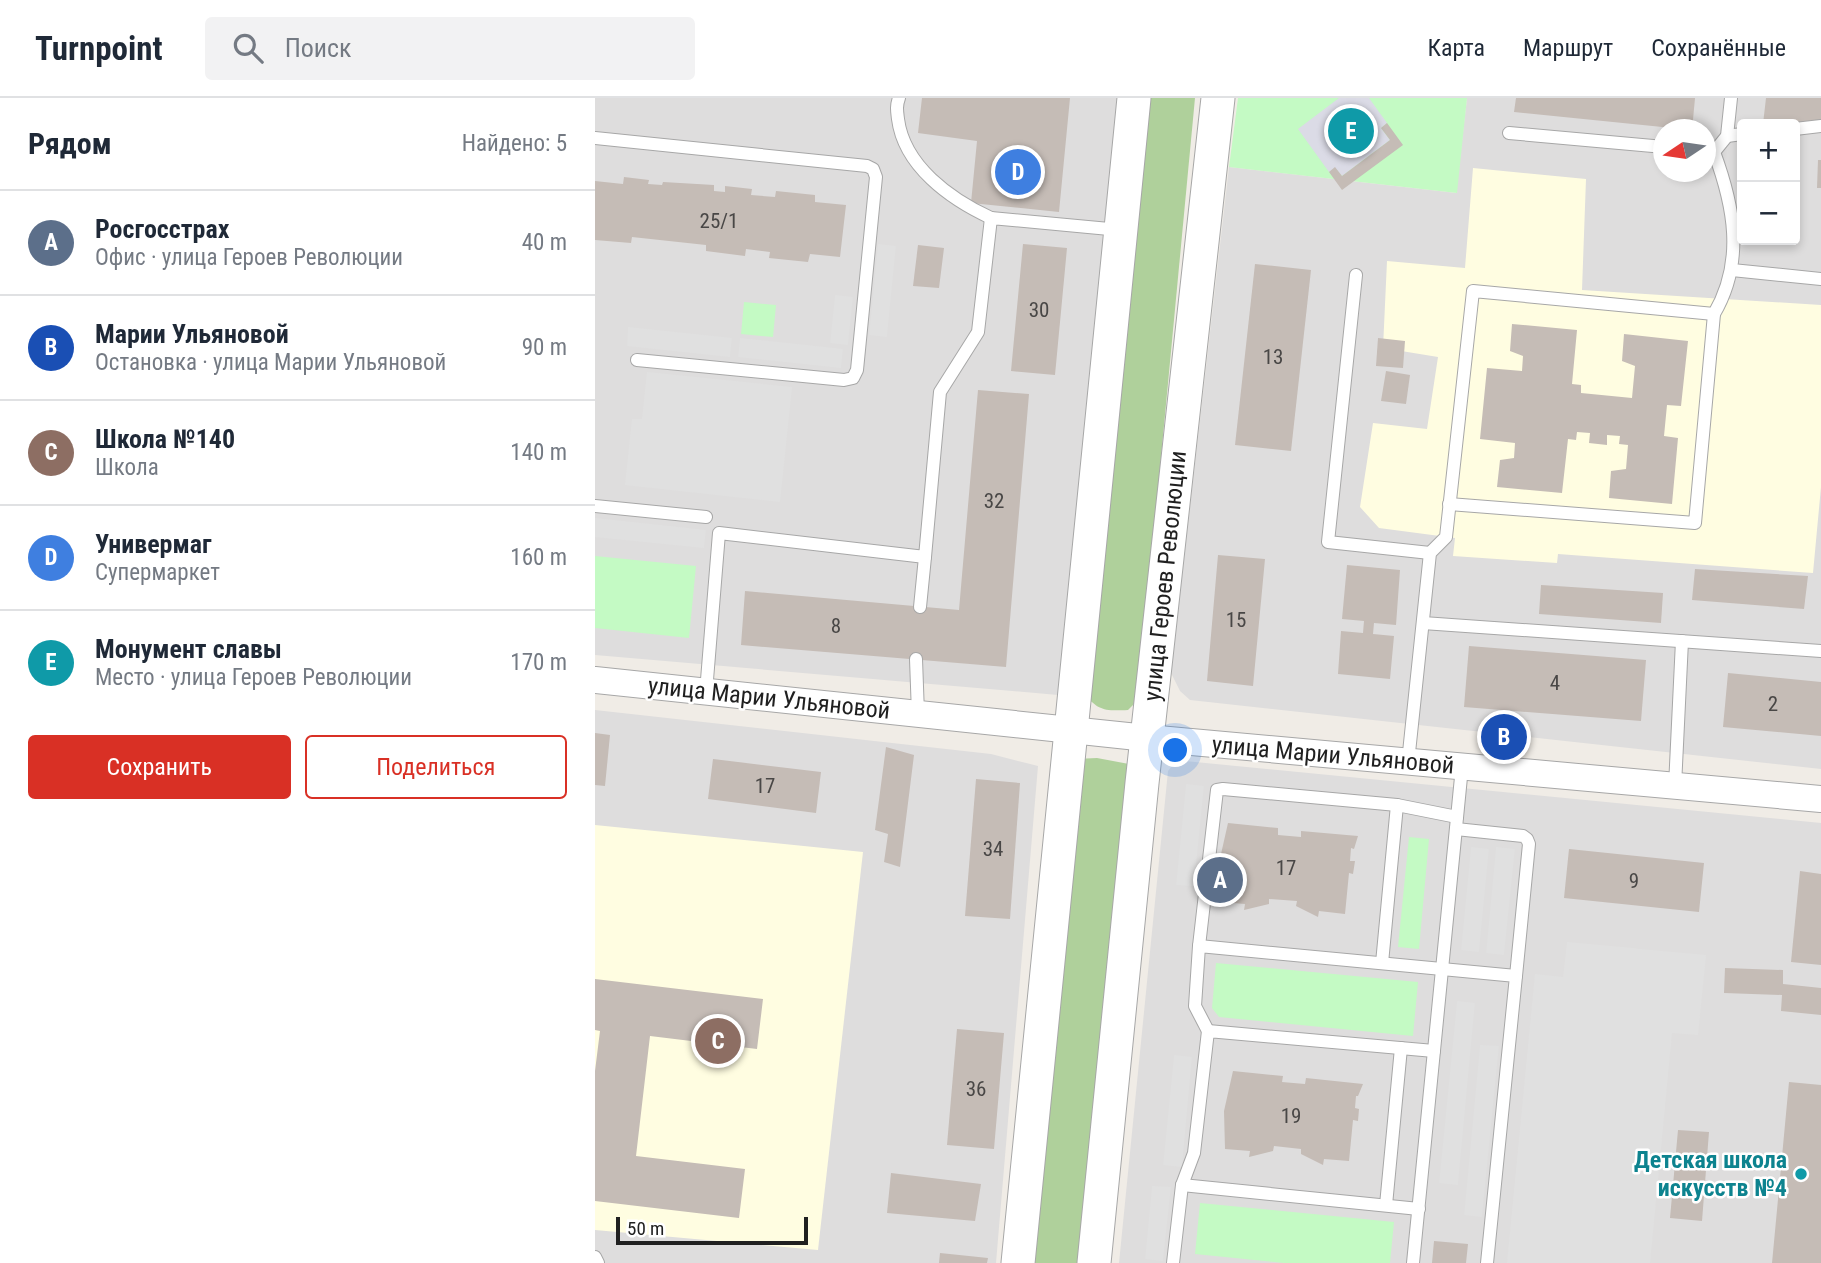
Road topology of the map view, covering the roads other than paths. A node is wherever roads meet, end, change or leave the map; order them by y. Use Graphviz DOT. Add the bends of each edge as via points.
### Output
graph roads {
  1 [pos="899,98"];
  2 [pos="1134,98"];
  3 [pos="1218,98"];
  4 [pos="1731,98"];
  5 [pos="1821,126"];
  6 [pos="1800,128"];
  7 [pos="1509,133"];
  8 [pos="1737,135"];
  9 [pos="1727,136"];
  10 [pos="595,138"];
  11 [pos="1653,146"];
  12 [pos="1716,146"];
  13 [pos="1716,164"];
  14 [pos="991,218"];
  15 [pos="1121,230"];
  16 [pos="1732,270"];
  17 [pos="1356,275"];
  18 [pos="1821,279"];
  19 [pos="1714,314"];
  20 [pos="637,360"];
  21 [pos="1449,504"];
  22 [pos="595,506"];
  23 [pos="706,517"];
  24 [pos="1430,553"];
  25 [pos="925,557"];
  26 [pos="921,607"];
  27 [pos="1423,622"];
  28 [pos="1682,641"];
  29 [pos="1821,651"];
  30 [pos="916,659"];
  31 [pos="595,680"];
  32 [pos="706,692"];
  33 [pos="918,714"];
  34 [pos="1073,730"];
  35 [pos="1147,738"];
  36 [pos="1408,762"];
  37 [pos="1462,767"];
  38 [pos="1675,786"];
  39 [pos="1821,799"];
  40 [pos="1397,805"];
  41 [pos="1457,823"];
  42 [pos="1199,946"];
  43 [pos="1382,963"];
  44 [pos="1443,969"];
  45 [pos="1516,976"];
  46 [pos="1208,1031"];
  47 [pos="1401,1048"];
  48 [pos="1434,1051"];
  49 [pos="1182,1185"];
  50 [pos="1386,1205"];
  51 [pos="1419,1209"];
  52 [pos="595,1257"];
  53 [pos="598,1263"];
  54 [pos="1018,1263"];
  55 [pos="1094,1263"];
  56 [pos="1173,1263"];
  57 [pos="1413,1263"];
  58 [pos="1487,1263"];
  1 -- 14 [label="lane" via="900,138 917,166 954,197"];
  2 -- 15 [label="street"];
  3 -- 35 [label="street, улица Героев Революции"];
  4 -- 9 [label="lane"];
  5 -- 6 [label="lane"];
  7 -- 11 [label="lane"];
  8 -- 9 [label="lane"];
  9 -- 12 [label="lane"];
  10 -- 20 [label="lane" via="867,166 876,177 853,378"];
  13 -- 16 [label="lane" via="1733,215"];
  14 -- 15 [label="lane"];
  14 -- 25 [label="lane" via="978,332 940,392"];
  15 -- 34 [label="street"];
  16 -- 18 [label="lane"];
  16 -- 19 [label="lane"];
  17 -- 24 [label="lane" via="1328,542"];
  19 -- 21 [label="lane" via="1473,292"];
  19 -- 21 [label="lane" via="1695,523"];
  21 -- 24 [label="lane" via="1445,537"];
  22 -- 23 [label="lane"];
  24 -- 27 [label="lane"];
  25 -- 26 [label="lane"];
  25 -- 32 [label="lane" via="719,533"];
  27 -- 28 [label="lane"];
  27 -- 36 [label="lane"];
  28 -- 29 [label="lane"];
  28 -- 38 [label="lane"];
  30 -- 33 [label="lane"];
  31 -- 32 [label="street, улица Марии Ульяновой"];
  32 -- 33 [label="street, улица Марии Ульяновой"];
  33 -- 34 [label="street, улица Марии Ульяновой"];
  34 -- 35 [label="street, улица Марии Ульяновой"];
  34 -- 54 [label="street"];
  35 -- 36 [label="street, улица Марии Ульяновой"];
  35 -- 55 [label="street, улица Героев Революции"];
  36 -- 37 [label="street, улица Марии Ульяновой"];
  37 -- 38 [label="street, улица Марии Ульяновой"];
  37 -- 41 [label="lane"];
  38 -- 39 [label="street, улица Марии Ульяновой"];
  40 -- 41 [label="lane"];
  40 -- 42 [label="lane" via="1217,790"];
  40 -- 43 [label="lane"];
  41 -- 44 [label="lane"];
  41 -- 45 [label="lane" via="1523,836 1529,844"];
  42 -- 43 [label="lane"];
  42 -- 46 [label="lane" via="1195,1006"];
  43 -- 44 [label="lane"];
  44 -- 45 [label="lane"];
  44 -- 48 [label="lane"];
  45 -- 58 [label="lane"];
  46 -- 47 [label="lane"];
  46 -- 49 [label="lane" via="1194,1153"];
  47 -- 48 [label="lane"];
  47 -- 50 [label="lane"];
  48 -- 51 [label="lane"];
  49 -- 50 [label="lane"];
  49 -- 56 [label="lane"];
  50 -- 51 [label="lane"];
  51 -- 57 [label="lane"];
  52 -- 53 [label="lane"];
}
